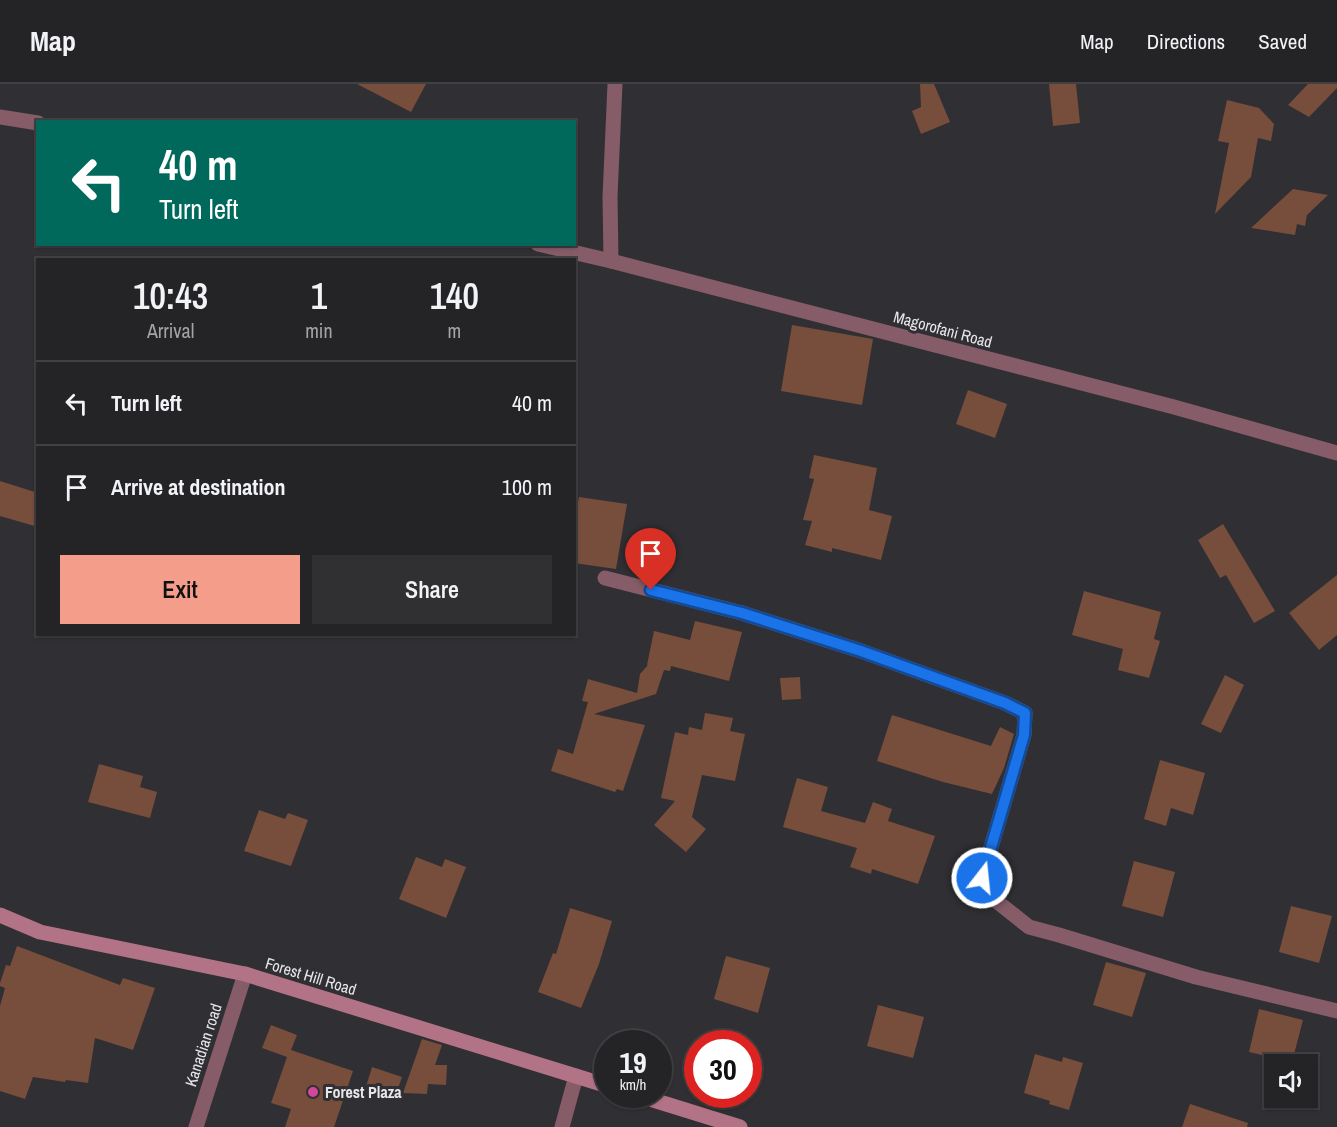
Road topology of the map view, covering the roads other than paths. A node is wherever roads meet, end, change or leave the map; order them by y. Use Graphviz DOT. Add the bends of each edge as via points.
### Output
graph roads {
  1 [pos="615,84"];
  2 [pos="0,117"];
  3 [pos="36,123"];
  4 [pos="547,246"];
  5 [pos="611,261"];
  6 [pos="1337,453"];
  7 [pos="605,578"];
  8 [pos="0,915"];
  9 [pos="245,974"];
  10 [pos="1337,1011"];
  11 [pos="576,1076"];
  12 [pos="594,1082"];
  13 [pos="672,1106"];
  14 [pos="196,1127"];
  15 [pos="562,1127"];
  16 [pos="740,1127"];
  1 -- 5 [label="street" via="609,197"];
  2 -- 3 [label="street"];
  4 -- 5 [label="street, Magorofani Road"];
  5 -- 6 [label="street, Magorofani Road"];
  7 -- 10 [label="street" via="742,613 861,651 1025,713 1024,735 982,878 995,900 1029,927 1196,978"];
  8 -- 9 [label="street, Forest Hill Road" via="40,932"];
  9 -- 11 [label="street, Forest Hill Road"];
  9 -- 14 [label="street, Kanadian road"];
  11 -- 12 [label="street, Forest Hill Road"];
  11 -- 15 [label="street"];
  13 -- 16 [label="street"];
}
